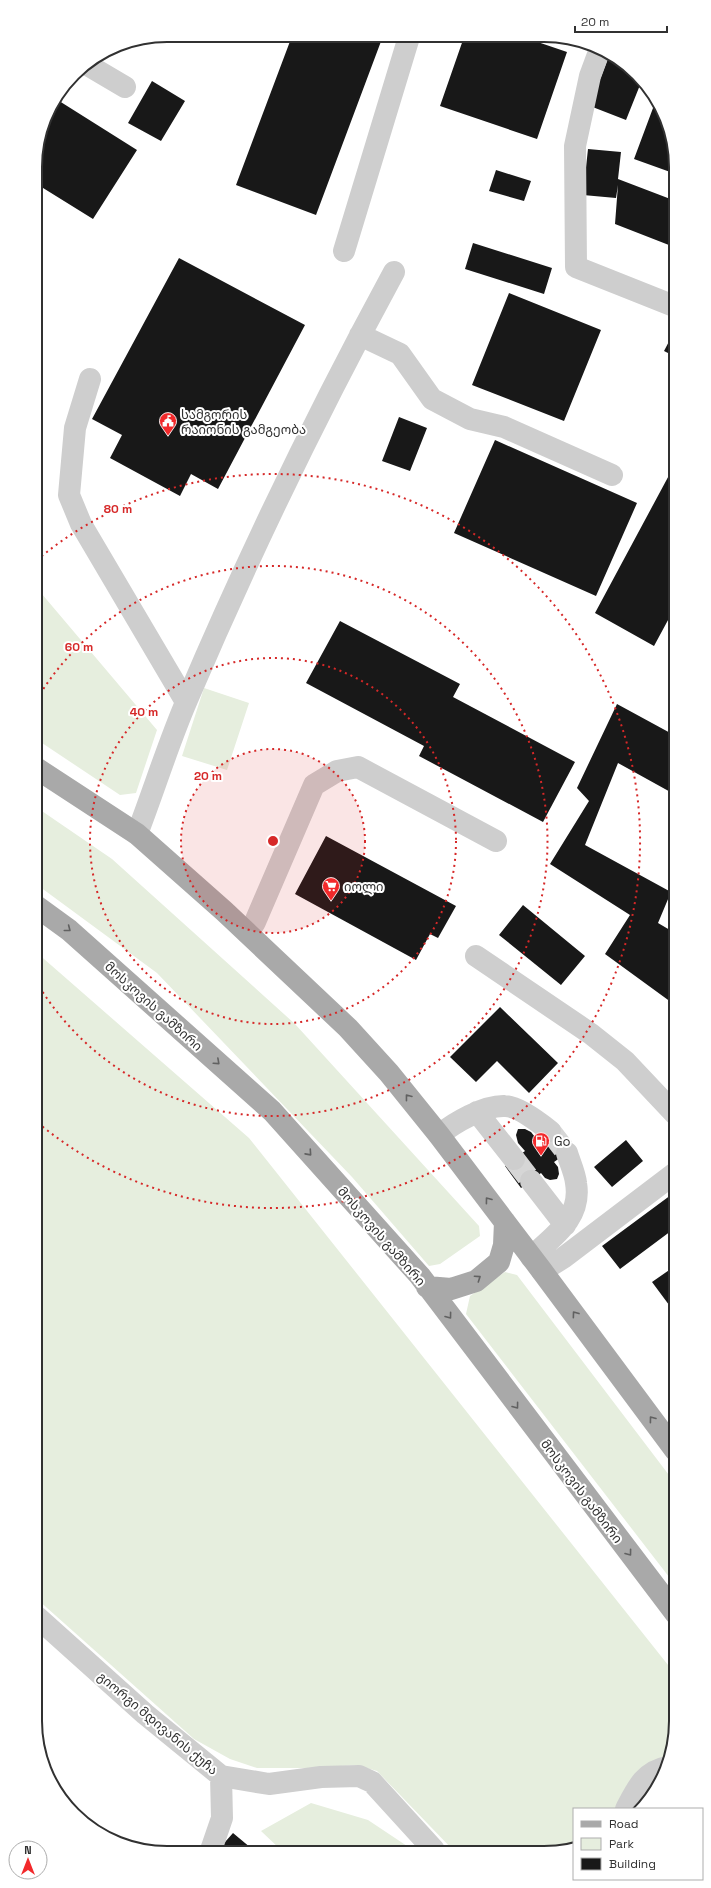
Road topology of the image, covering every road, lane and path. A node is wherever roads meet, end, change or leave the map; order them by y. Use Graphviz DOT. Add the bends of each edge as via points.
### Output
graph roads {
  1 [pos="407,42"];
  2 [pos="598,55"];
  3 [pos="92,67"];
  4 [pos="125,87"];
  5 [pos="344,251"];
  6 [pos="394,272"];
  7 [pos="669,304"];
  8 [pos="360,335"];
  9 [pos="90,379"];
  10 [pos="612,475"];
  11 [pos="186,702"];
  12 [pos="42,772"];
  13 [pos="137,834"];
  14 [pos="496,841"];
  15 [pos="42,910"];
  16 [pos="248,933"];
  17 [pos="476,956"];
  18 [pos="669,1108"];
  19 [pos="477,1112"];
  20 [pos="550,1131"];
  21 [pos="439,1135"];
  22 [pos="567,1153"];
  23 [pos="514,1159"];
  24 [pos="669,1177"];
  25 [pos="531,1181"];
  26 [pos="505,1222"];
  27 [pos="565,1225"];
  28 [pos="537,1264"];
  29 [pos="427,1287"];
  30 [pos="669,1442"];
  31 [pos="669,1605"];
  32 [pos="42,1621"];
  33 [pos="659,1769"];
  34 [pos="221,1776"];
  35 [pos="627,1808"];
  36 [pos="212,1846"];
  37 [pos="430,1846"];
  1 -- 5 [label="street"];
  2 -- 7 [label="street" via="590,76 575,146 576,267"];
  3 -- 4 [label="street"];
  6 -- 8 [label="street"];
  8 -- 10 [label="street" via="400,354 432,399 470,419 504,427"];
  8 -- 11 [label="street" via="274,504"];
  9 -- 11 [label="street" via="75,428 69,495 80,524"];
  11 -- 13 [label="street"];
  12 -- 13 [label="main road"];
  13 -- 16 [label="main road"];
  14 -- 16 [label="street" via="358,767 337,771 314,784"];
  15 -- 29 [label="main road, მოსკოვის გამზირი, one-way" via="69,930 272,1112 420,1276"];
  21 -- 16 [label="main road, one-way" via="389,1073 348,1028"];
  17 -- 18 [label="street" via="591,1034 624,1060"];
  19 -- 20 [label="street" via="506,1106 530,1116"];
  19 -- 21 [label="street"];
  19 -- 23 [label="street"];
  26 -- 21 [label="main road, one-way"];
  22 -- 27 [label="street" via="576,1183 576,1206"];
  24 -- 28 [label="street" via="563,1258"];
  25 -- 27 [label="street"];
  26 -- 28 [label="main road"];
  29 -- 26 [label="main road, one-way" via="451,1289 476,1281 499,1262 504,1245"];
  27 -- 28 [label="street"];
  30 -- 28 [label="main road, one-way"];
  29 -- 31 [label="main road, მოსკოვის გამზირი, one-way"];
  32 -- 34 [label="street, გიორგი მდივანის ქუჩა" via="145,1714"];
  33 -- 35 [label="street" via="640,1782"];
  34 -- 36 [label="street" via="222,1818"];
  34 -- 37 [label="street, გიორგი მდივანის ქუჩა" via="269,1784 359,1776 372,1782"];
}
